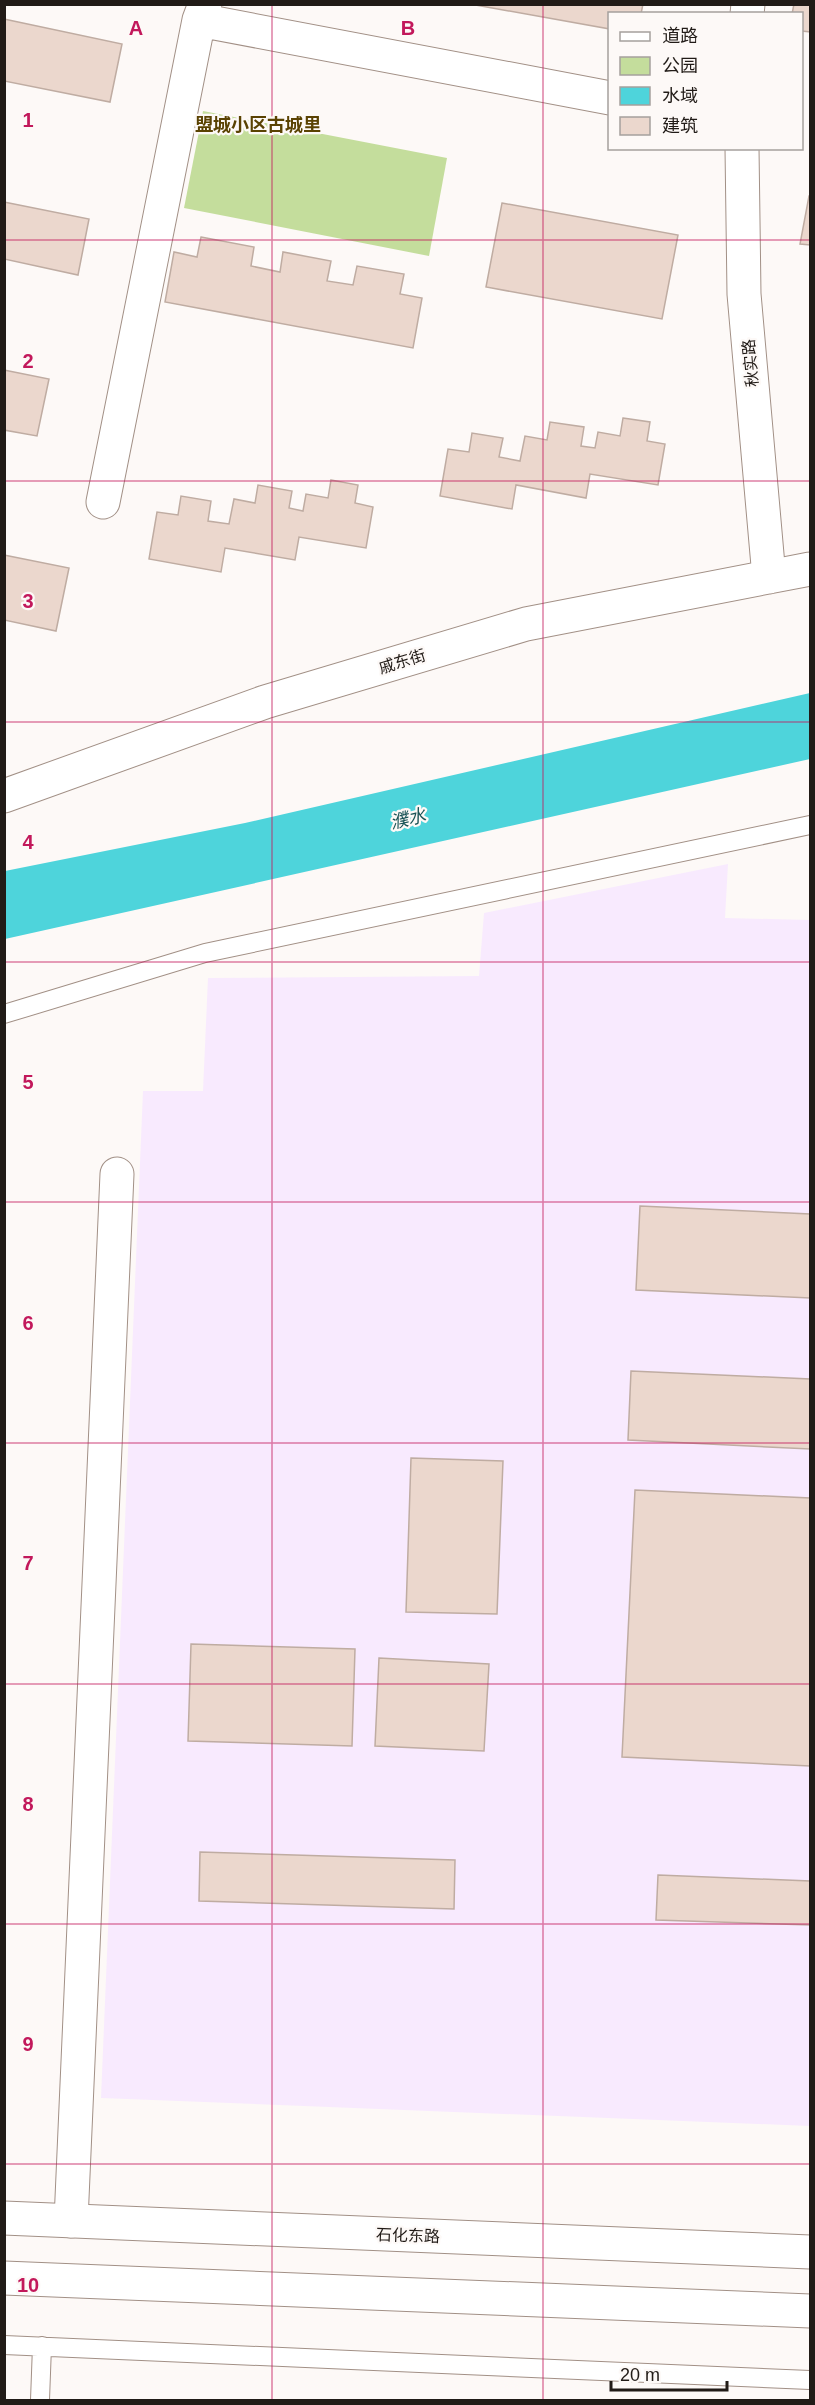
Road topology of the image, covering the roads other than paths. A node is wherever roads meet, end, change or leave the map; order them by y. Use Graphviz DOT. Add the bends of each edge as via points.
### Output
graph roads {
  1 [pos="202,12"];
  2 [pos="608,99"];
  3 [pos="742,150"];
  4 [pos="104,502"];
  5 [pos="810,569"];
  6 [pos="769,577"];
  7 [pos="4,796"];
  8 [pos="810,825"];
  9 [pos="4,1014"];
  10 [pos="117,1174"];
  11 [pos="4,2218"];
  12 [pos="71,2221"];
  13 [pos="810,2252"];
  14 [pos="4,2278"];
  15 [pos="810,2312"];
  16 [pos="4,2345"];
  17 [pos="42,2346"];
  18 [pos="810,2380"];
  19 [pos="40,2400"];
  1 -- 2 [label="street"];
  1 -- 4 [label="street"];
  3 -- 6 [label="street, 秋实路" via="744,294"];
  5 -- 6 [label="street, 戚东街"];
  6 -- 7 [label="street, 戚东街" via="526,624 265,702"];
  8 -- 9 [label="lane" via="205,953"];
  10 -- 12 [label="street"];
  11 -- 12 [label="street, 石化东路"];
  12 -- 13 [label="street, 石化东路"];
  14 -- 15 [label="street"];
  16 -- 17 [label="lane"];
  17 -- 18 [label="lane"];
  17 -- 19 [label="lane"];
}
